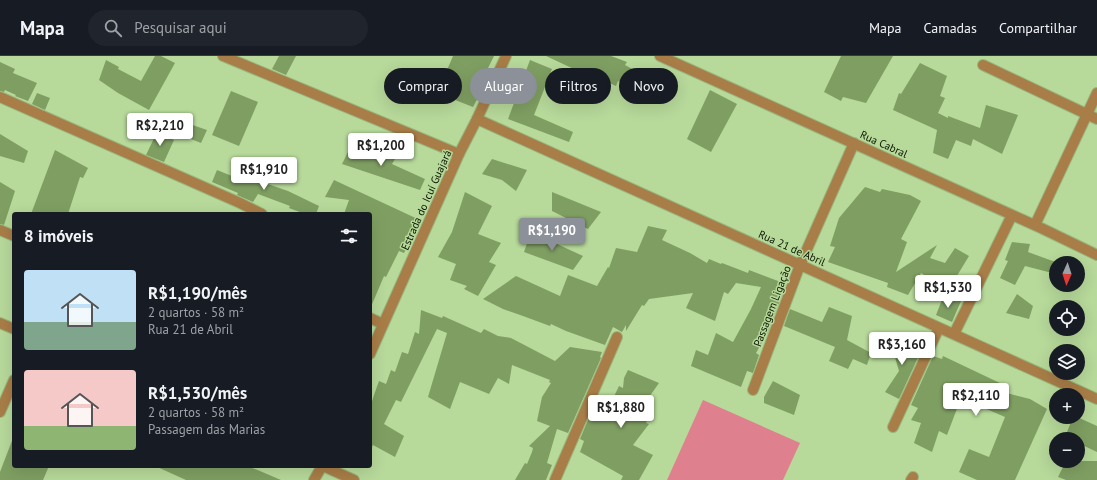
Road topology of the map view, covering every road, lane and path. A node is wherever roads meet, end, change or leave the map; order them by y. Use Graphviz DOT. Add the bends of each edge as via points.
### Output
graph roads {
  1 [pos="223,56"];
  2 [pos="506,56"];
  3 [pos="660,56"];
  4 [pos="983,65"];
  5 [pos="1097,93"];
  6 [pos="0,97"];
  7 [pos="1092,117"];
  8 [pos="477,119"];
  9 [pos="854,143"];
  10 [pos="459,154"];
  11 [pos="258,212"];
  12 [pos="1012,215"];
  13 [pos="1035,225"];
  14 [pos="0,230"];
  15 [pos="12,235"];
  16 [pos="1097,255"];
  17 [pos="800,265"];
  18 [pos="372,319"];
  19 [pos="0,322"];
  20 [pos="383,324"];
  21 [pos="12,328"];
  22 [pos="939,328"];
  23 [pos="954,334"];
  24 [pos="617,337"];
  25 [pos="372,349"];
  26 [pos="12,385"];
  27 [pos="753,390"];
  28 [pos="1097,399"];
  29 [pos="0,412"];
  30 [pos="894,427"];
  31 [pos="321,468"];
  32 [pos="327,468"];
  33 [pos="314,480"];
  34 [pos="354,480"];
  35 [pos="555,480"];
  1 -- 10 [label="street"];
  2 -- 8 [label="street, Estrada do Icuí Guajará"];
  3 -- 9 [label="street, Rua Cabral"];
  4 -- 7 [label="street"];
  5 -- 7 [label="street"];
  6 -- 11 [label="street"];
  7 -- 13 [label="street"];
  8 -- 10 [label="street, Estrada do Icuí Guajará"];
  8 -- 17 [label="street, Rua 21 de Abril"];
  9 -- 12 [label="street, Rua Cabral"];
  9 -- 17 [label="street, Passagem Ligação"];
  10 -- 20 [label="street, Estrada do Icuí Guajará"];
  12 -- 13 [label="street, Rua Cabral"];
  12 -- 23 [label="street"];
  13 -- 16 [label="street, Rua Cabral"];
  14 -- 15 [label="street"];
  17 -- 22 [label="street, Rua 21 de Abril"];
  17 -- 27 [label="street, Passagem Ligação"];
  18 -- 20 [label="street"];
  19 -- 21 [label="street"];
  20 -- 25 [label="street, Estrada do Icuí Guajará"];
  22 -- 23 [label="street, Rua 21 de Abril"];
  22 -- 30 [label="street"];
  23 -- 28 [label="street, Rua 21 de Abril"];
  24 -- 35 [label="street"];
  26 -- 29 [label="street"];
  31 -- 33 [label="street"];
  32 -- 34 [label="street"];
}
